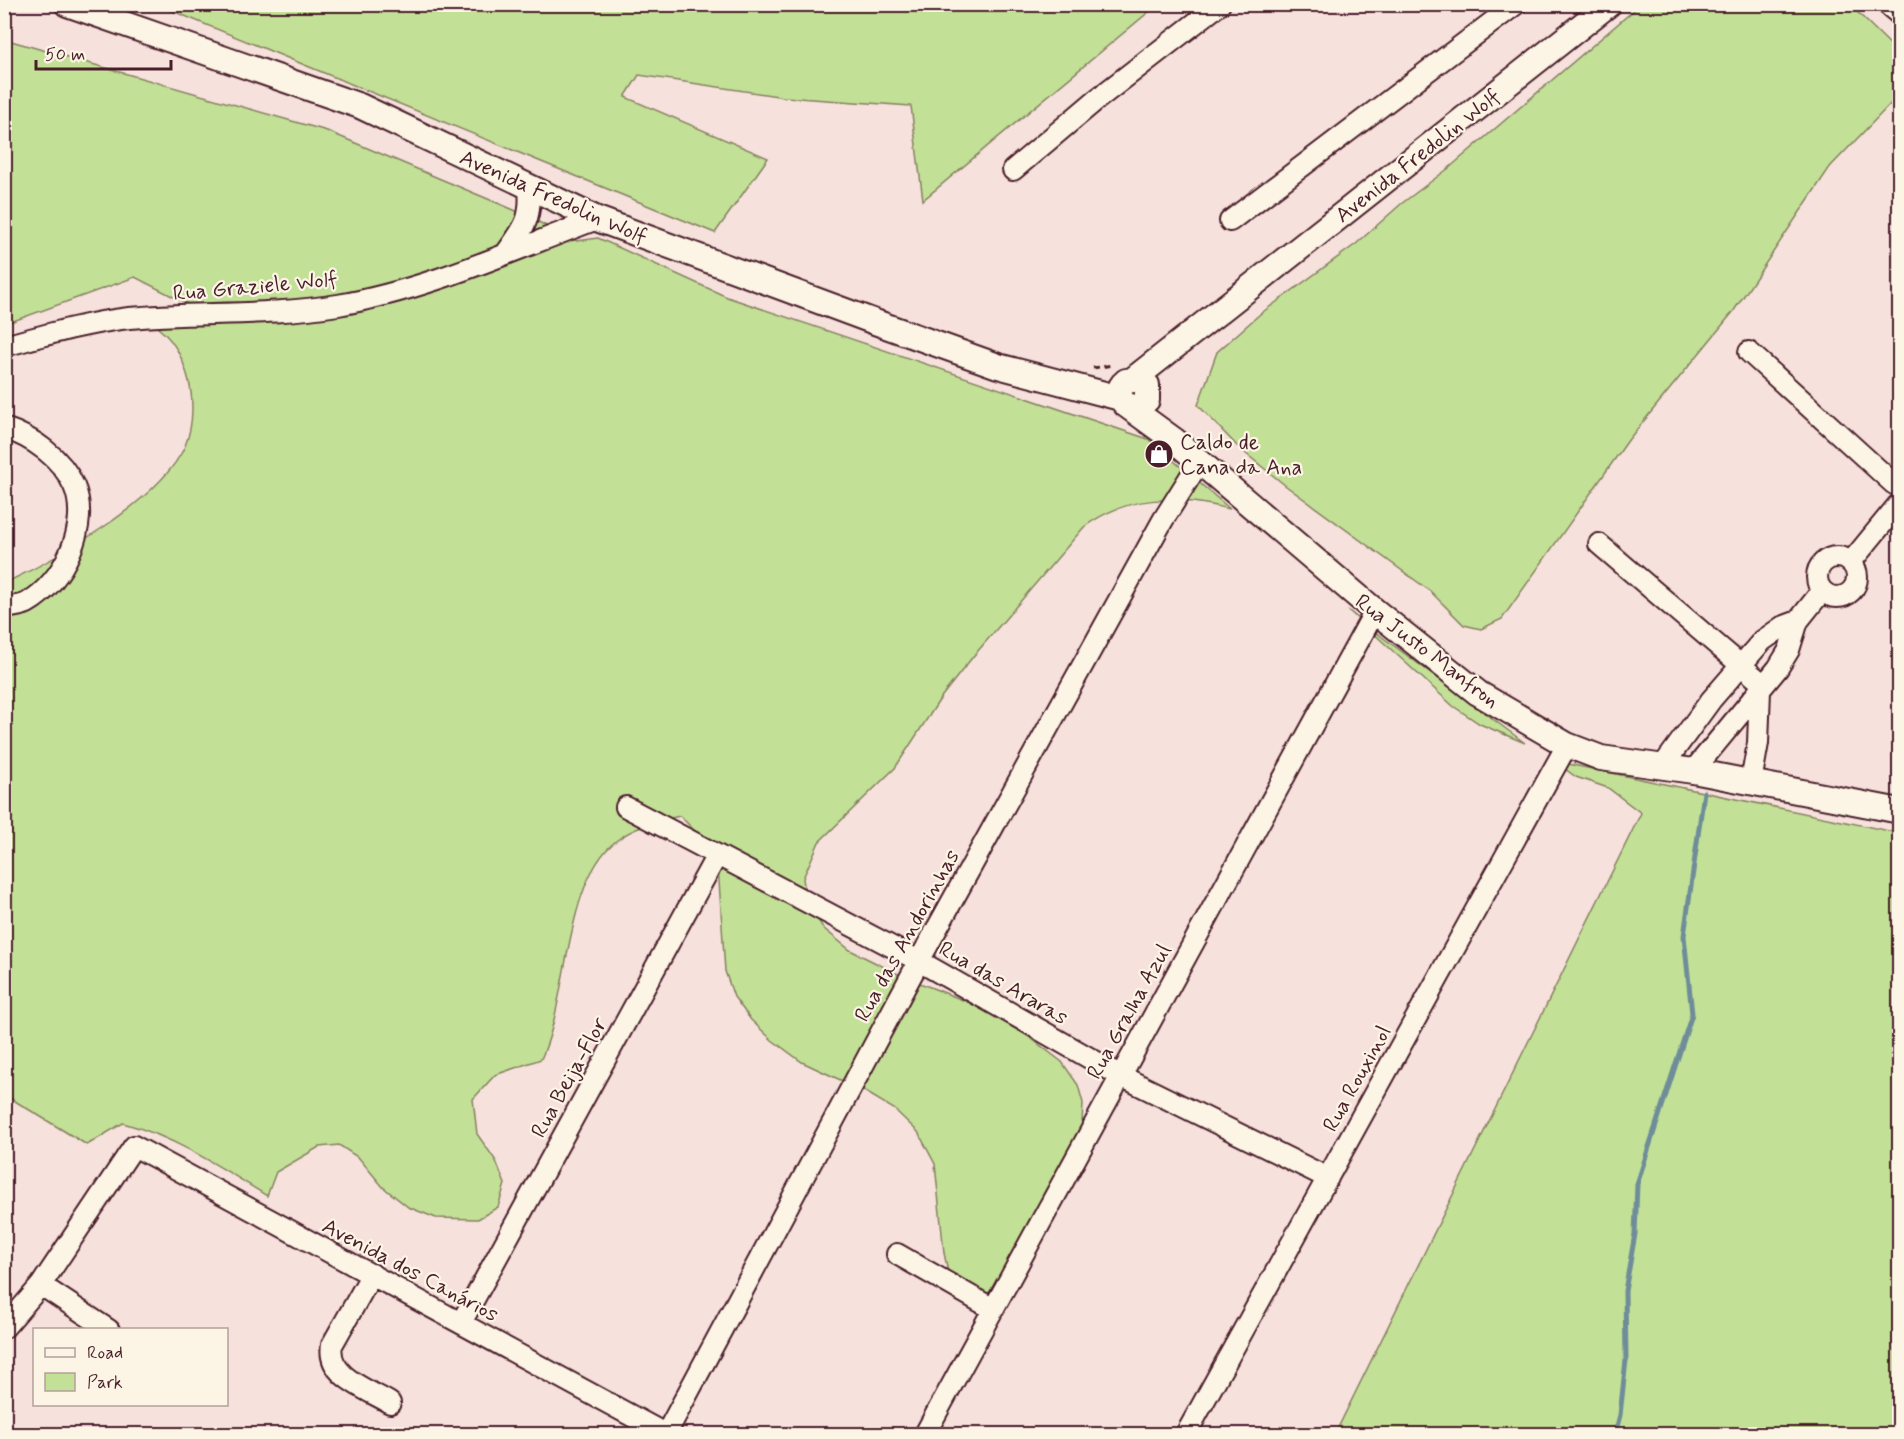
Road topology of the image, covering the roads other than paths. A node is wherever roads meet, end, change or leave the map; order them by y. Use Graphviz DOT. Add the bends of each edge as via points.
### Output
graph roads {
  1 [pos="67,4"];
  2 [pos="1220,4"];
  3 [pos="1516,4"];
  4 [pos="1609,4"];
  5 [pos="1887,4"];
  6 [pos="1899,15"];
  7 [pos="1013,170"];
  8 [pos="529,188"];
  9 [pos="597,219"];
  10 [pos="1230,221"];
  11 [pos="506,253"];
  12 [pos="4,346"];
  13 [pos="1749,352"];
  14 [pos="1132,388"];
  15 [pos="4,428"];
  16 [pos="1198,464"];
  17 [pos="1897,481"];
  18 [pos="1898,506"];
  19 [pos="1599,544"];
  20 [pos="1851,562"];
  21 [pos="1822,591"];
  22 [pos="4,608"];
  23 [pos="1375,611"];
  24 [pos="1798,621"];
  25 [pos="1741,666"];
  26 [pos="1762,687"];
  27 [pos="1567,745"];
  28 [pos="1662,767"];
  29 [pos="1693,771"];
  30 [pos="1751,782"];
  31 [pos="627,807"];
  32 [pos="1899,811"];
  33 [pos="717,855"];
  34 [pos="919,961"];
  35 [pos="1121,1076"];
  36 [pos="1328,1178"];
  37 [pos="897,1254"];
  38 [pos="372,1274"];
  39 [pos="41,1285"];
  40 [pos="993,1309"];
  41 [pos="461,1323"];
  42 [pos="4,1328"];
  43 [pos="107,1328"];
  44 [pos="390,1403"];
  45 [pos="665,1434"];
  46 [pos="925,1434"];
  47 [pos="1186,1434"];
  1 -- 8 [label="main road, Avenida Fredolin Wolf" via="360,106"];
  2 -- 7 [label="street"];
  3 -- 10 [label="street"];
  4 -- 14 [label="main road, Avenida Fredolin Wolf" via="1225,306"];
  5 -- 6 [label="street"];
  8 -- 9 [label="main road, Avenida Fredolin Wolf"];
  8 -- 11 [label="street" via="531,208 526,225"];
  9 -- 11 [label="street, Rua Graziele Wolf"];
  9 -- 14 [label="main road, Avenida Fredolin Wolf" via="998,366 1046,377"];
  11 -- 12 [label="street, Rua Graziele Wolf" via="420,285 338,305 244,314 130,318 77,326"];
  13 -- 17 [label="street"];
  14 -- 16 [label="main road, Rua Justo Manfron"];
  15 -- 22 [label="street" via="24,434 54,458 74,487 79,526 67,561 49,584 26,603"];
  16 -- 23 [label="main road, Rua Justo Manfron"];
  16 -- 34 [label="street, Rua das Andorinhas" via="1163,520"];
  17 -- 18 [label="street" via="1892,495"];
  18 -- 20 [label="street"];
  19 -- 25 [label="street"];
  20 -- 21 [label="street" via="1839,557 1822,563 1816,575"];
  20 -- 21 [label="street" via="1857,579 1851,591 1839,597"];
  21 -- 24 [label="street"];
  23 -- 27 [label="main road, Rua Justo Manfron" via="1478,693"];
  23 -- 35 [label="street, Rua Gralha Azul"];
  24 -- 25 [label="street" via="1772,633"];
  24 -- 26 [label="street" via="1789,650"];
  25 -- 26 [label="street"];
  25 -- 28 [label="street"];
  26 -- 29 [label="street"];
  26 -- 30 [label="street"];
  27 -- 28 [label="main road, Rua Justo Manfron" via="1601,758"];
  27 -- 36 [label="street, Rua Rouxinol"];
  28 -- 29 [label="main road, Rua Justo Manfron"];
  29 -- 30 [label="main road, Rua Justo Manfron"];
  30 -- 32 [label="main road, Rua Justo Manfron"];
  31 -- 33 [label="street, Rua das Araras"];
  33 -- 34 [label="street, Rua das Araras"];
  33 -- 41 [label="street, Rua Beija-Flor"];
  34 -- 35 [label="street, Rua das Araras"];
  34 -- 45 [label="street, Rua das Andorinhas"];
  35 -- 36 [label="street, Rua das Araras"];
  35 -- 40 [label="street, Rua Gralha Azul"];
  36 -- 47 [label="street, Rua Rouxinol"];
  37 -- 40 [label="street"];
  38 -- 39 [label="street, Avenida dos Canários" via="134,1146"];
  38 -- 41 [label="street, Avenida dos Canários"];
  38 -- 44 [label="street" via="332,1345 330,1357 337,1370"];
  39 -- 42 [label="street"];
  39 -- 43 [label="street"];
  40 -- 46 [label="street, Rua Gralha Azul"];
  41 -- 45 [label="street, Avenida dos Canários"];
}
